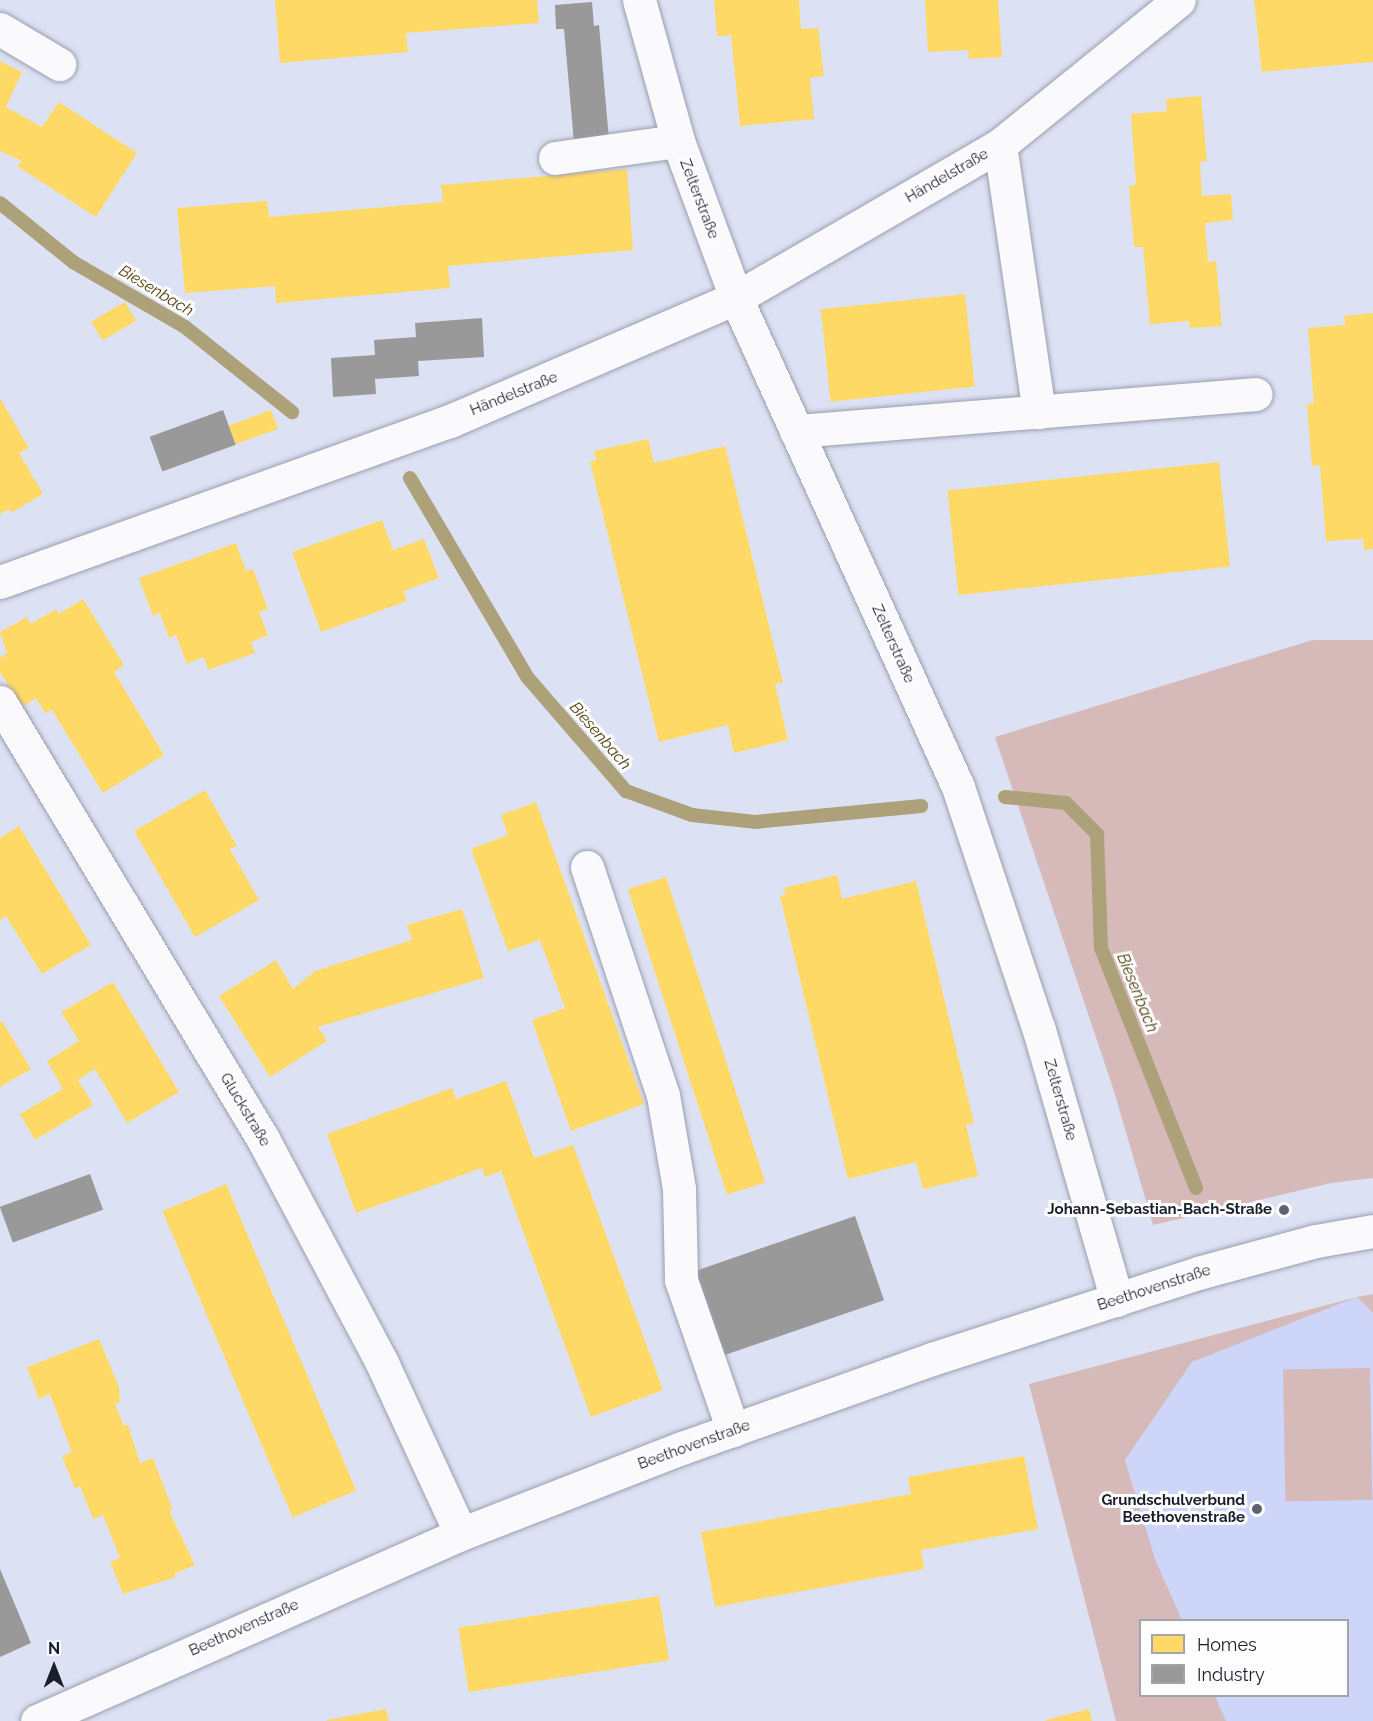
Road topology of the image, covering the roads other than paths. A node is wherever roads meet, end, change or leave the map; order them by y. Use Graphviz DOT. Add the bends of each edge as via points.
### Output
graph roads {
  1 [pos="639,0"];
  2 [pos="1179,0"];
  3 [pos="0,29"];
  4 [pos="59,64"];
  5 [pos="678,141"];
  6 [pos="1000,145"];
  7 [pos="555,158"];
  8 [pos="736,298"];
  9 [pos="1256,394"];
  10 [pos="1039,412"];
  11 [pos="796,431"];
  12 [pos="0,582"];
  13 [pos="0,702"];
  14 [pos="587,867"];
  15 [pos="1373,1231"];
  16 [pos="1117,1300"];
  17 [pos="733,1430"];
  18 [pos="461,1534"];
  19 [pos="87,1711"];
  20 [pos="37,1721"];
  1 -- 5 [label="street, Zelterstraße"];
  2 -- 6 [label="street, Händelstraße"];
  3 -- 4 [label="street"];
  5 -- 7 [label="street"];
  5 -- 8 [label="street, Zelterstraße"];
  6 -- 8 [label="street, Händelstraße"];
  6 -- 10 [label="street, Händelstraße"];
  8 -- 11 [label="street, Zelterstraße"];
  8 -- 12 [label="street, Händelstraße" via="450,421"];
  9 -- 10 [label="street"];
  10 -- 11 [label="street"];
  11 -- 16 [label="street, Zelterstraße" via="958,787 1039,1030"];
  13 -- 18 [label="street, Gluckstraße" via="263,1139 382,1363"];
  14 -- 17 [label="street" via="663,1095 679,1189 681,1280"];
  15 -- 16 [label="street, Beethovenstraße" via="1316,1241"];
  16 -- 17 [label="street, Beethovenstraße" via="932,1359"];
  17 -- 18 [label="street, Beethovenstraße"];
  18 -- 19 [label="street, Beethovenstraße"];
  19 -- 20 [label="street, Beethovenstraße"];
}
